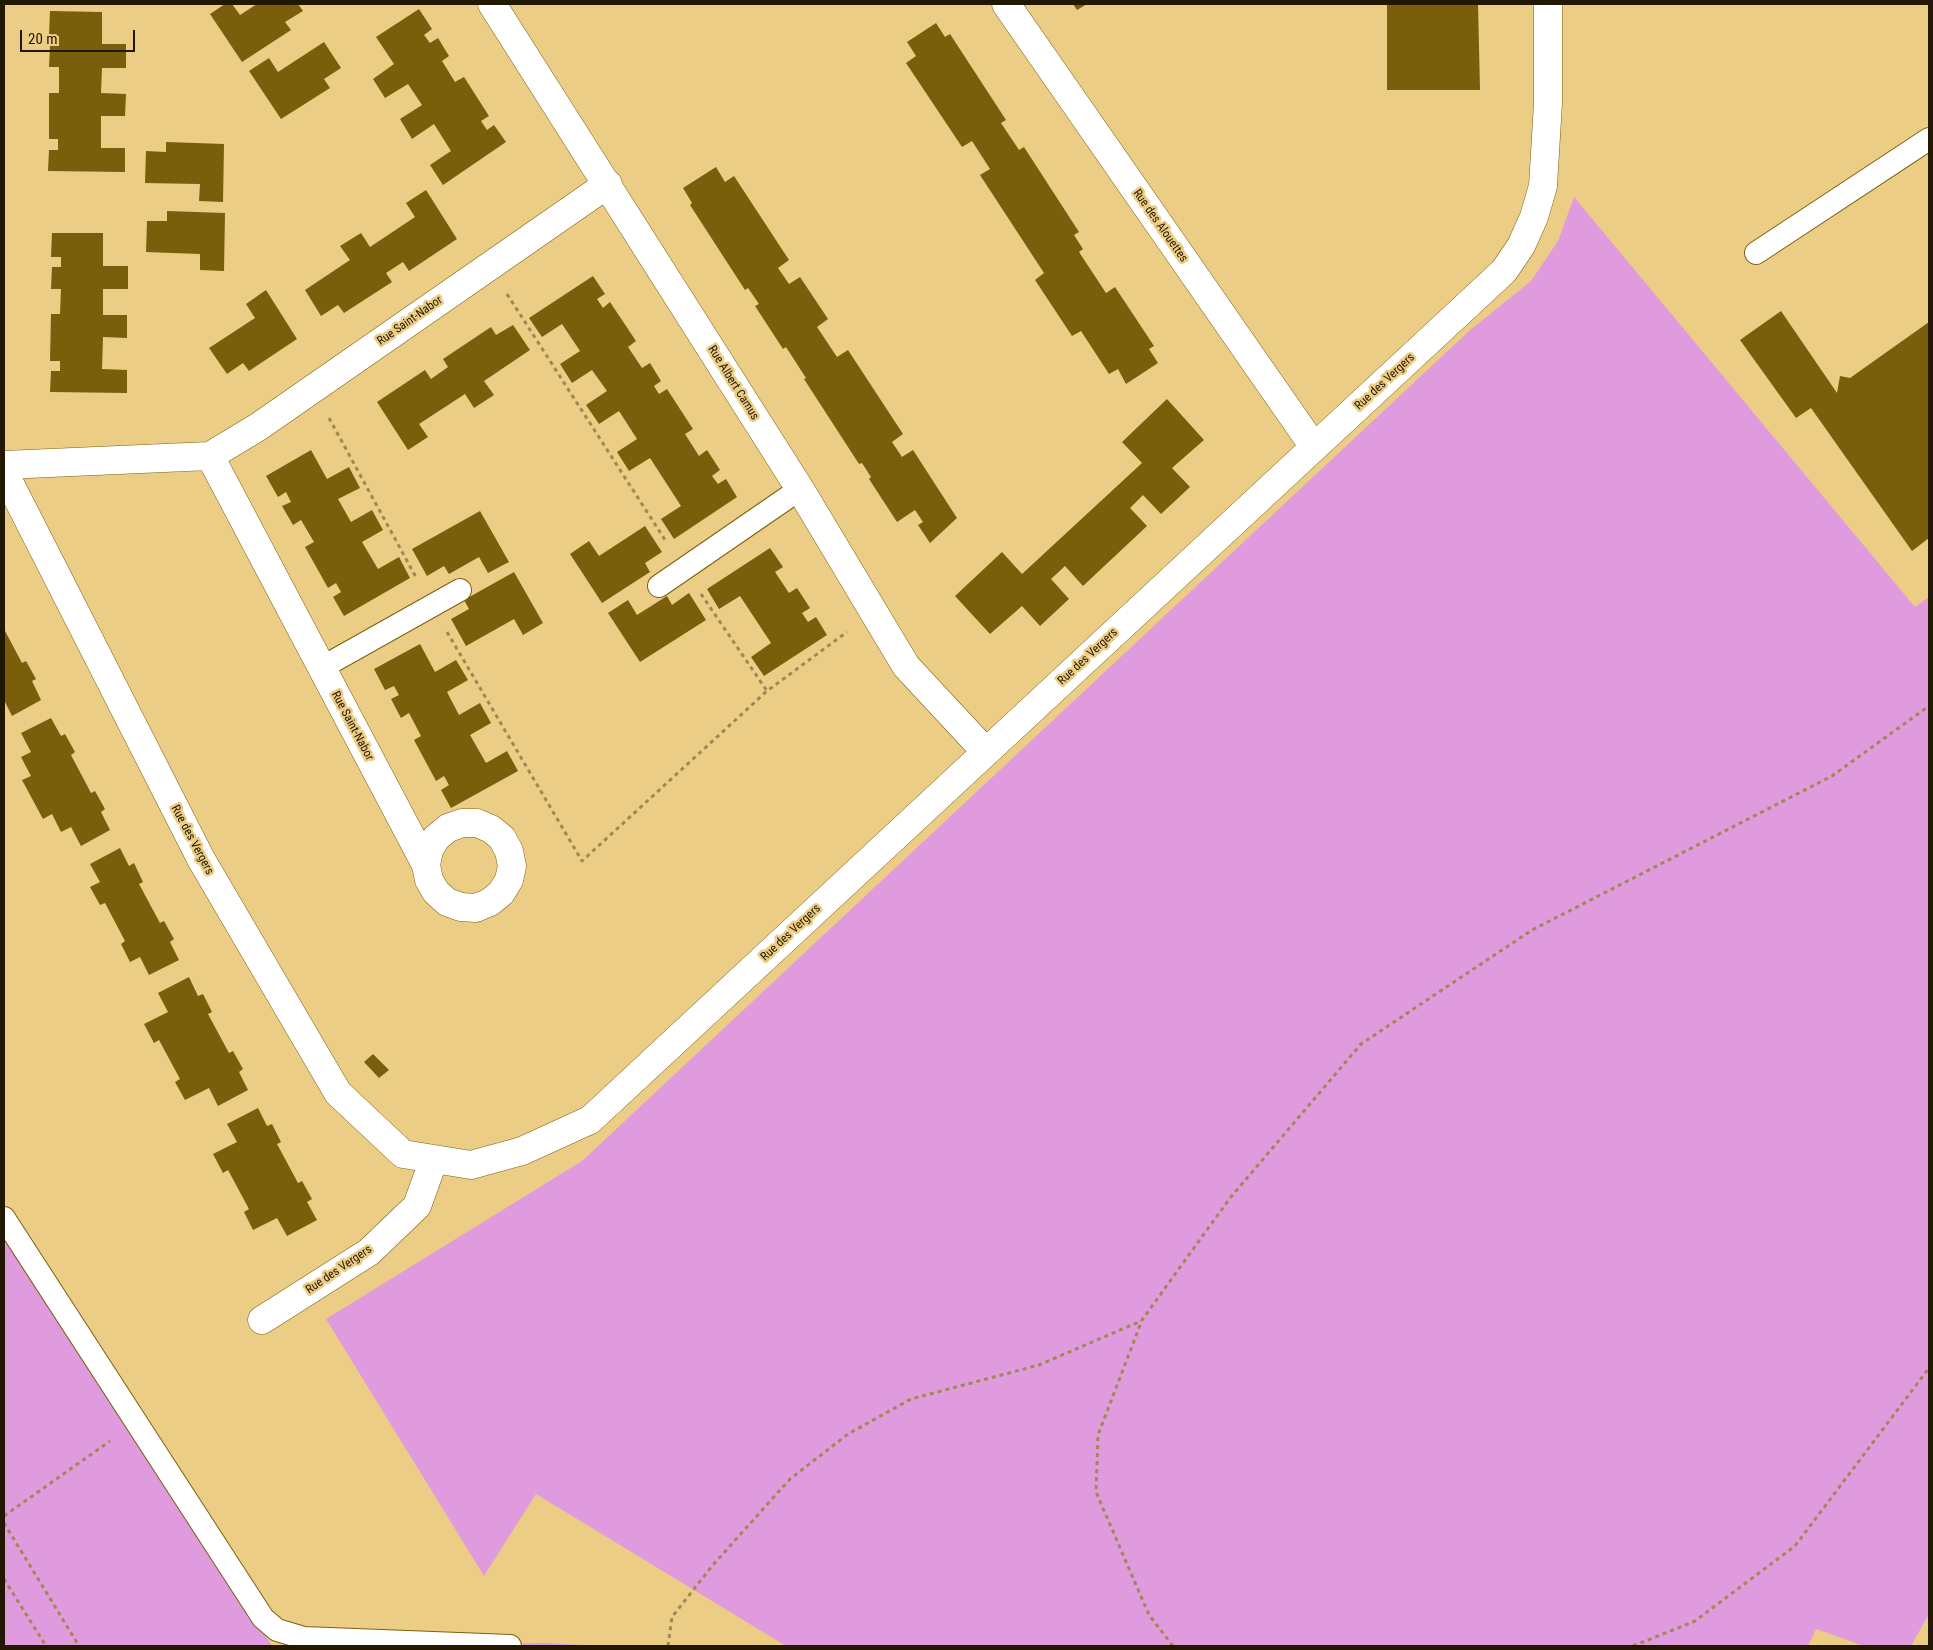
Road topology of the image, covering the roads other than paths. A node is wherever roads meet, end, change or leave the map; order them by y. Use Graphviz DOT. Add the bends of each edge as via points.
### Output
graph roads {
  1 [pos="492,4"];
  2 [pos="1006,4"];
  3 [pos="1548,4"];
  4 [pos="1929,139"];
  5 [pos="608,184"];
  6 [pos="1756,253"];
  7 [pos="1314,447"];
  8 [pos="210,456"];
  9 [pos="4,465"];
  10 [pos="4,472"];
  11 [pos="800,489"];
  12 [pos="659,586"];
  13 [pos="460,590"];
  14 [pos="321,668"];
  15 [pos="986,752"];
  16 [pos="426,865"];
  17 [pos="434,1159"];
  18 [pos="4,1218"];
  19 [pos="262,1320"];
  20 [pos="510,1646"];
  1 -- 5 [label="street, Rue Albert Camus"];
  2 -- 7 [label="street, Rue des Alouettes"];
  3 -- 7 [label="street, Rue des Vergers" via="1548,103 1543,186 1521,246 1504,271"];
  4 -- 6 [label="lane"];
  5 -- 8 [label="street, Rue Saint-Nabor" via="258,427"];
  5 -- 11 [label="street, Rue Albert Camus"];
  7 -- 15 [label="street, Rue des Vergers"];
  8 -- 9 [label="street, Rue Saint-Nabor"];
  8 -- 14 [label="street, Rue Saint-Nabor"];
  10 -- 17 [label="street, Rue des Vergers" via="201,859 338,1094 403,1154"];
  11 -- 12 [label="lane"];
  11 -- 15 [label="street, Rue Albert Camus" via="906,666"];
  13 -- 14 [label="lane"];
  14 -- 16 [label="street, Rue Saint-Nabor"];
  15 -- 17 [label="street, Rue des Vergers" via="590,1120 522,1151 471,1165"];
  17 -- 19 [label="street, Rue des Vergers" via="417,1206 369,1252"];
  18 -- 20 [label="lane" via="263,1618 277,1630 304,1638"];
}
